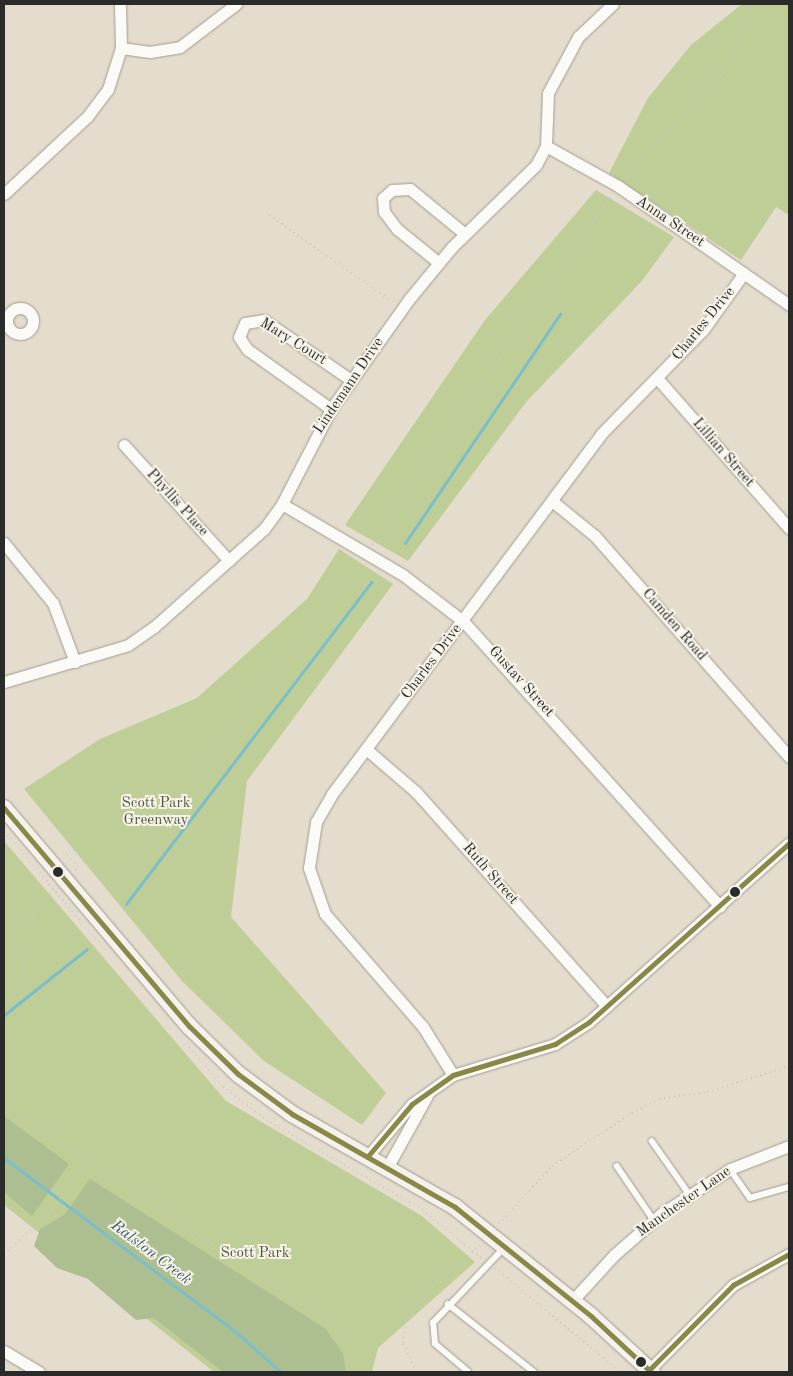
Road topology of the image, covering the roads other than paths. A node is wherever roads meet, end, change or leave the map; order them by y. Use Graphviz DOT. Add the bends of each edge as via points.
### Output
graph roads {
  1 [pos="120,4"];
  2 [pos="236,4"];
  3 [pos="613,4"];
  4 [pos="122,48"];
  5 [pos="546,146"];
  6 [pos="4,194"];
  7 [pos="465,234"];
  8 [pos="439,263"];
  9 [pos="744,272"];
  10 [pos="789,306"];
  11 [pos="656,378"];
  12 [pos="351,380"];
  13 [pos="331,409"];
  14 [pos="124,445"];
  15 [pos="552,501"];
  16 [pos="282,504"];
  17 [pos="789,528"];
  18 [pos="4,543"];
  19 [pos="229,561"];
  20 [pos="463,621"];
  21 [pos="75,662"];
  22 [pos="4,682"];
  23 [pos="366,749"];
  24 [pos="789,757"];
  25 [pos="4,808"];
  26 [pos="789,843"];
  27 [pos="720,906"];
  28 [pos="607,1006"];
  29 [pos="453,1075"];
  30 [pos="428,1095"];
  31 [pos="652,1141"];
  32 [pos="789,1146"];
  33 [pos="368,1156"];
  34 [pos="388,1166"];
  35 [pos="617,1166"];
  36 [pos="730,1169"];
  37 [pos="789,1187"];
  38 [pos="690,1195"];
  39 [pos="654,1220"];
  40 [pos="505,1247"];
  41 [pos="789,1254"];
  42 [pos="572,1301"];
  43 [pos="448,1304"];
  44 [pos="4,1350"];
  45 [pos="650,1371"];
  46 [pos="39,1372"];
  47 [pos="468,1372"];
  48 [pos="534,1372"];
  1 -- 4 [label="street"];
  2 -- 4 [label="street" via="180,47 150,52"];
  3 -- 5 [label="street, Lindemann Drive" via="578,37 548,92"];
  4 -- 6 [label="street" via="98,104"];
  5 -- 7 [label="street, Lindemann Drive" via="536,165"];
  5 -- 9 [label="street, Anna Street" via="618,186"];
  7 -- 8 [label="street, Lindemann Drive"];
  7 -- 8 [label="street" via="410,188 392,190 383,198 384,212 397,229"];
  8 -- 12 [label="street, Lindemann Drive"];
  9 -- 10 [label="street, Anna Street"];
  9 -- 11 [label="street, Charles Drive" via="703,330"];
  11 -- 15 [label="street, Charles Drive" via="624,406"];
  11 -- 17 [label="street, Lillian Street"];
  12 -- 13 [label="street, Lindemann Drive"];
  12 -- 13 [label="street, Mary Court" via="264,320 245,323 239,337 247,349"];
  13 -- 16 [label="street, Lindemann Drive"];
  14 -- 19 [label="street, Phyllis Place"];
  15 -- 20 [label="street, Charles Drive"];
  15 -- 24 [label="street, Camden Road" via="595,536"];
  16 -- 19 [label="street, Lindemann Drive"];
  16 -- 20 [label="street, Gustav Street" via="367,553"];
  18 -- 21 [label="street" via="53,604"];
  19 -- 21 [label="street, Lindemann Drive" via="144,635 114,651"];
  20 -- 23 [label="street, Charles Drive"];
  20 -- 27 [label="street, Gustav Street"];
  21 -- 22 [label="street, Lindemann Drive"];
  23 -- 28 [label="street, Ruth Street" via="416,792"];
  23 -- 29 [label="street, Charles Drive" via="316,822 309,854 312,885 325,914 423,1027"];
  25 -- 33 [label="street" via="58,883 213,1052 292,1114"];
  26 -- 27 [label="street"];
  27 -- 28 [label="street"];
  28 -- 29 [label="street" via="555,1044"];
  29 -- 30 [label="street"];
  30 -- 33 [label="street" via="392,1123"];
  30 -- 34 [label="street"];
  31 -- 38 [label="lane"];
  32 -- 36 [label="street, Manchester Lane"];
  33 -- 34 [label="street"];
  34 -- 40 [label="street"];
  35 -- 39 [label="lane"];
  36 -- 37 [label="lane" via="750,1198"];
  36 -- 38 [label="street, Manchester Lane"];
  38 -- 39 [label="street, Manchester Lane"];
  39 -- 42 [label="street, Manchester Lane"];
  40 -- 42 [label="street"];
  40 -- 43 [label="lane"];
  41 -- 45 [label="street" via="733,1285"];
  42 -- 45 [label="street"];
  43 -- 47 [label="lane" via="433,1323 432,1337"];
  43 -- 48 [label="lane"];
  44 -- 46 [label="street"];
}
